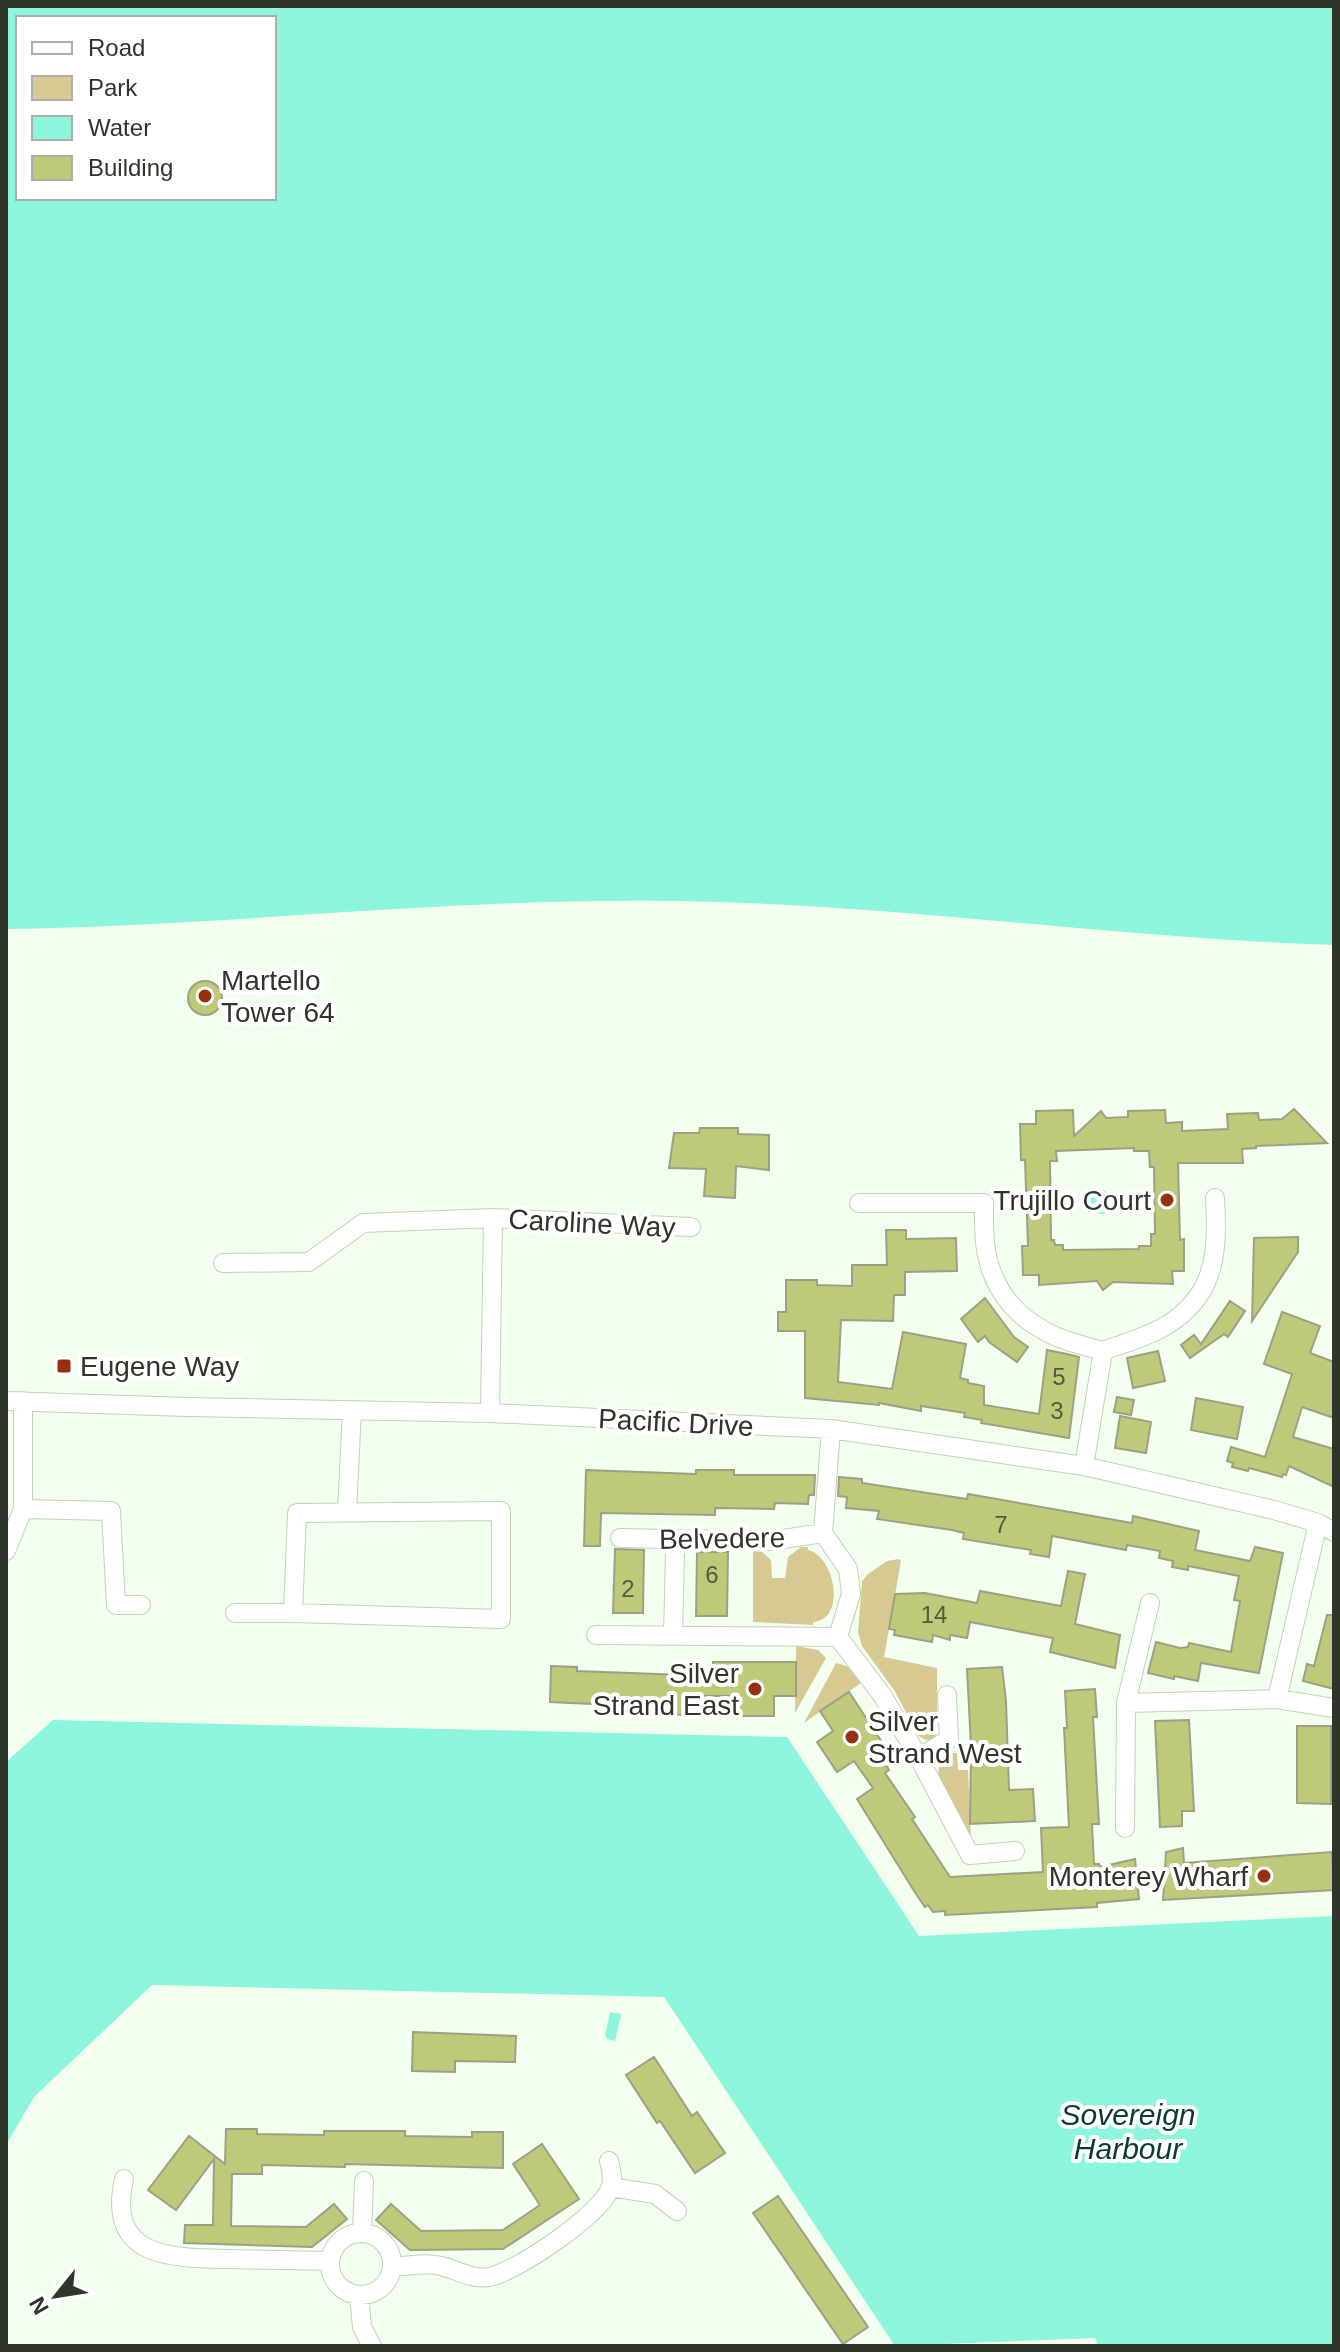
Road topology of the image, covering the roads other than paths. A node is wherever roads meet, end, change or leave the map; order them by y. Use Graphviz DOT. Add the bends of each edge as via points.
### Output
graph roads {
  1 [pos="1215,1198"];
  2 [pos="859,1203"];
  3 [pos="493,1218"];
  4 [pos="691,1227"];
  5 [pos="223,1263"];
  6 [pos="1103,1351"];
  7 [pos="14,1401"];
  8 [pos="352,1410"];
  9 [pos="490,1413"];
  10 [pos="831,1429"];
  11 [pos="1084,1466"];
  12 [pos="23,1509"];
  13 [pos="347,1511"];
  14 [pos="1326,1528"];
  15 [pos="823,1533"];
  16 [pos="620,1538"];
  17 [pos="6,1551"];
  18 [pos="675,1553"];
  19 [pos="1150,1603"];
  20 [pos="141,1605"];
  21 [pos="235,1613"];
  22 [pos="293,1613"];
  23 [pos="596,1635"];
  24 [pos="673,1636"];
  25 [pos="838,1637"];
  26 [pos="947,1695"];
  27 [pos="1277,1699"];
  28 [pos="1126,1703"];
  29 [pos="1334,1708"];
  30 [pos="919,1758"];
  31 [pos="1125,1828"];
  32 [pos="1015,1851"];
  33 [pos="609,2161"];
  34 [pos="124,2179"];
  35 [pos="364,2181"];
  36 [pos="611,2187"];
  37 [pos="677,2211"];
  38 [pos="362,2233"];
  39 [pos="330,2261"];
  40 [pos="392,2267"];
  41 [pos="359,2295"];
  42 [pos="372,2346"];
  1 -- 6 [label="street" via="1215,1247 1199,1296 1159,1330"];
  2 -- 6 [label="street" via="984,1203 985,1247 1006,1299 1028,1322 1058,1339"];
  3 -- 4 [label="street, Caroline Way"];
  3 -- 5 [label="street, Caroline Way" via="363,1223 309,1262"];
  3 -- 9 [label="street, Caroline Way"];
  6 -- 11 [label="street"];
  7 -- 8 [label="street, Pacific Drive"];
  7 -- 12 [label="street"];
  8 -- 9 [label="street, Pacific Drive"];
  8 -- 13 [label="street"];
  9 -- 10 [label="street, Pacific Drive"];
  10 -- 11 [label="street, Pacific Drive"];
  10 -- 15 [label="street"];
  11 -- 14 [label="street, Pacific Drive" via="1200,1491"];
  12 -- 17 [label="street"];
  12 -- 20 [label="street" via="111,1511 116,1605"];
  13 -- 22 [label="street" via="297,1513"];
  13 -- 22 [label="street" via="501,1511 501,1619"];
  14 -- 27 [label="street"];
  15 -- 16 [label="street, Belvedere" via="770,1541"];
  15 -- 25 [label="street" via="848,1569 851,1594"];
  18 -- 24 [label="street"];
  19 -- 28 [label="street"];
  21 -- 22 [label="street"];
  23 -- 24 [label="street"];
  24 -- 25 [label="street"];
  25 -- 30 [label="street" via="882,1695"];
  26 -- 30 [label="street" via="949,1739"];
  27 -- 28 [label="street"];
  27 -- 29 [label="street"];
  28 -- 31 [label="street"];
  30 -- 32 [label="street" via="970,1855"];
  33 -- 36 [label="street"];
  34 -- 39 [label="street" via="120,2198 127,2229 155,2254"];
  35 -- 38 [label="street"];
  36 -- 37 [label="street" via="655,2194"];
  36 -- 40 [label="street" via="561,2239 491,2277 429,2264"];
  38 -- 39 [label="street" via="340,2240"];
  38 -- 40 [label="street" via="383,2242"];
  39 -- 41 [label="street" via="338,2285"];
  40 -- 41 [label="street" via="381,2287"];
  41 -- 42 [label="street" via="362,2327"];
}
